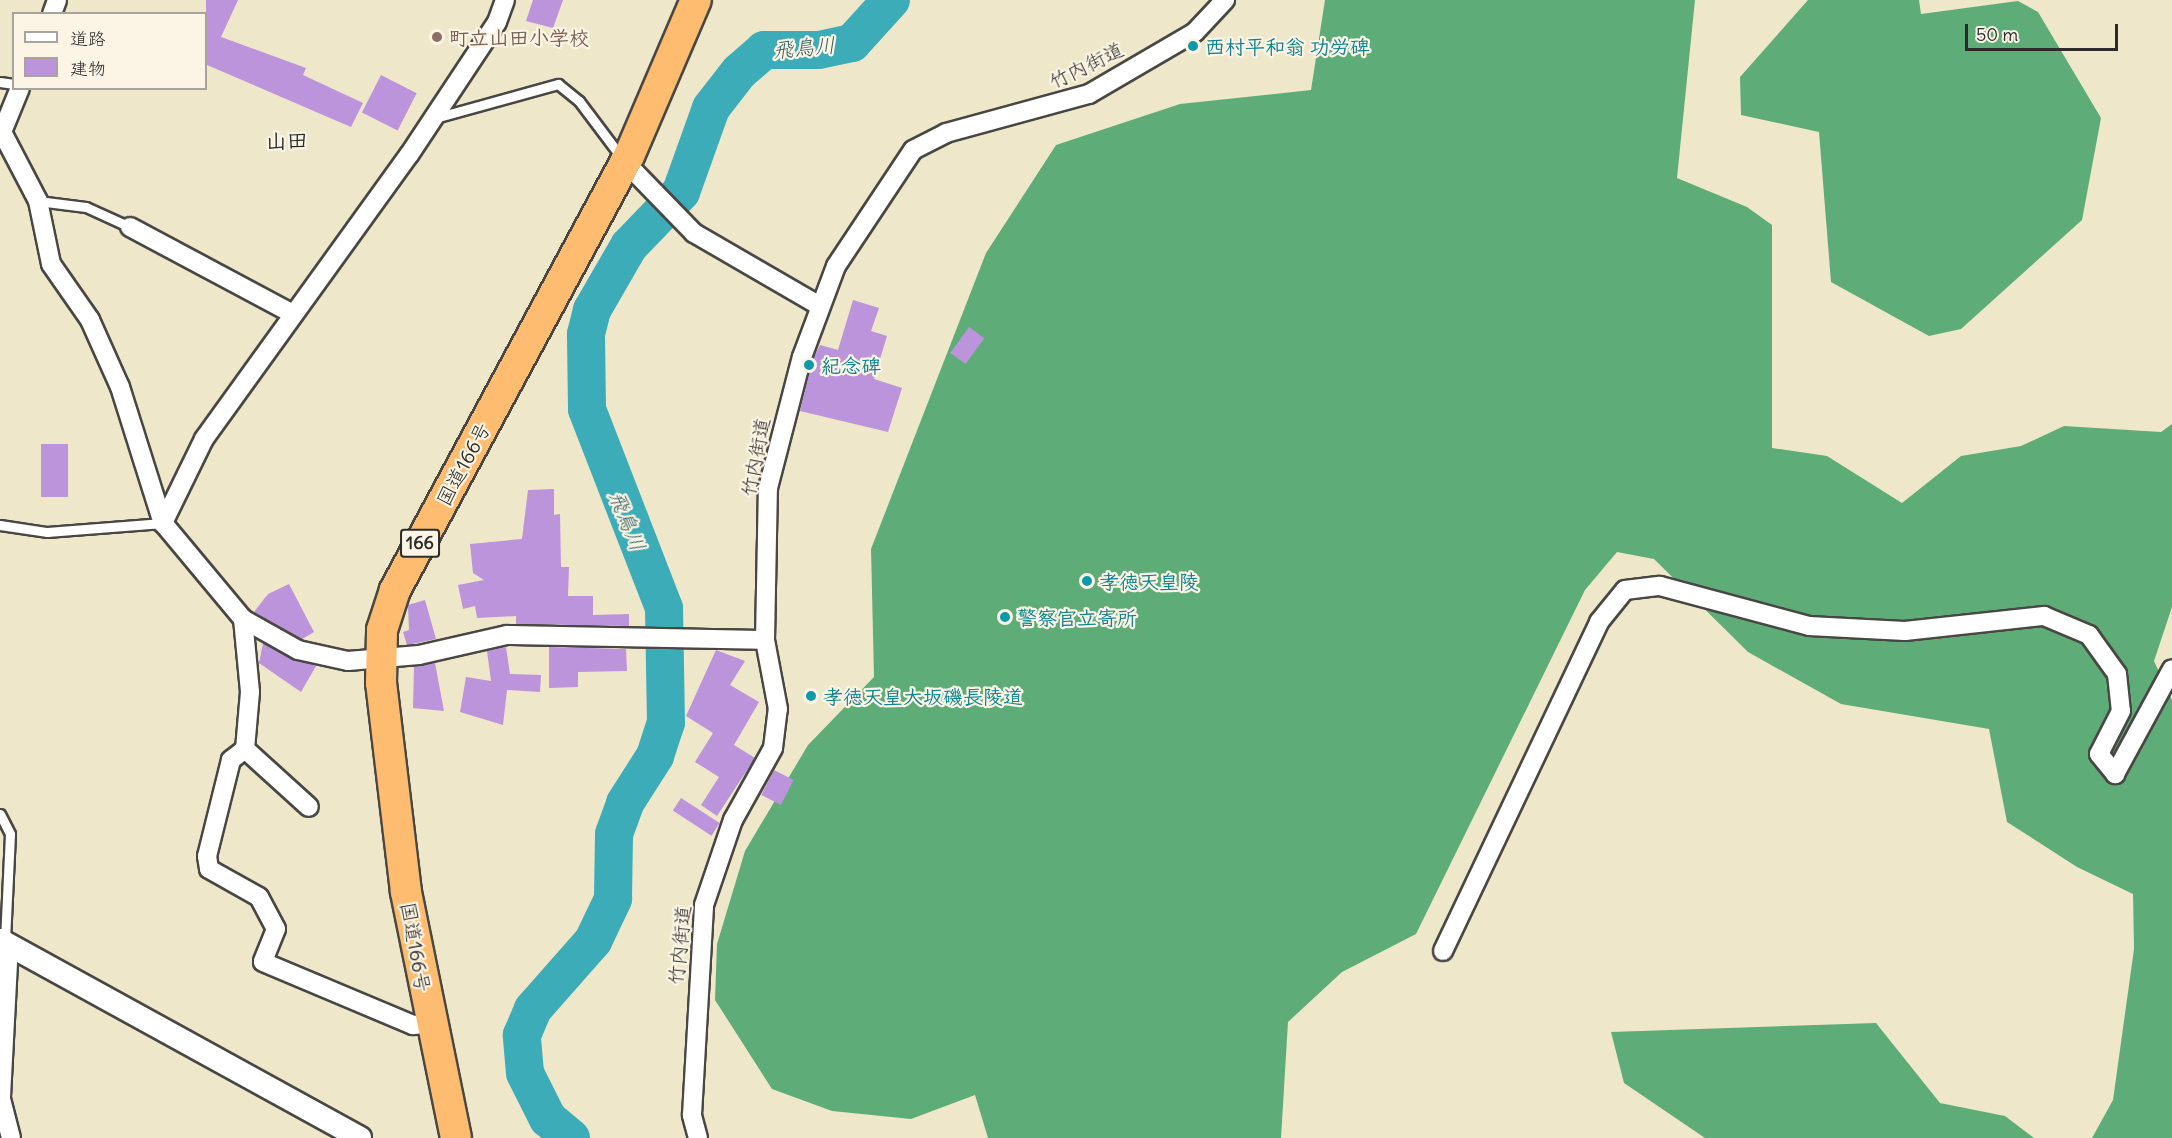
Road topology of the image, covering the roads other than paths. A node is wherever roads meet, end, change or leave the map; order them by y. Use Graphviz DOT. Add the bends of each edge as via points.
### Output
graph roads {
  1 [pos="505,0"];
  2 [pos="696,0"];
  3 [pos="1225,0"];
  4 [pos="19,90"];
  5 [pos="432,119"];
  6 [pos="1,132"];
  7 [pos="626,162"];
  8 [pos="38,201"];
  9 [pos="130,227"];
  10 [pos="820,306"];
  11 [pos="291,313"];
  12 [pos="163,523"];
  13 [pos="0,525"];
  14 [pos="243,619"];
  15 [pos="765,640"];
  16 [pos="382,660"];
  17 [pos="2172,669"];
  18 [pos="245,749"];
  19 [pos="309,807"];
  20 [pos="0,814"];
  21 [pos="5,942"];
  22 [pos="1443,951"];
  23 [pos="429,1024"];
  24 [pos="11,1138"];
  25 [pos="360,1138"];
  26 [pos="456,1138"];
  27 [pos="698,1138"];
  1 -- 5 [label="street" via="497,22"];
  2 -- 7 [label="highway, 国道166号 / 166"];
  3 -- 10 [label="street, 竹内街道" via="1196,32 1089,94 946,133 913,150 836,266"];
  4 -- 6 [label="street"];
  5 -- 7 [label="lane" via="558,84 579,101"];
  5 -- 11 [label="street"];
  6 -- 8 [label="street"];
  7 -- 10 [label="street" via="694,233 761,276"];
  7 -- 16 [label="highway, 国道166号 / 166" via="395,590 382,630"];
  8 -- 9 [label="lane" via="86,207"];
  8 -- 12 [label="street" via="51,264 90,320 120,387"];
  9 -- 11 [label="street"];
  10 -- 15 [label="street, 竹内街道" via="768,488"];
  11 -- 12 [label="street" via="204,439"];
  12 -- 13 [label="lane" via="47,532"];
  12 -- 14 [label="street"];
  14 -- 16 [label="street" via="298,650 329,659"];
  14 -- 18 [label="street" via="250,692"];
  15 -- 16 [label="street" via="507,635"];
  15 -- 27 [label="street, 竹内街道" via="778,691 773,748 733,820 705,905 692,1115"];
  16 -- 23 [label="highway, 国道166号 / 166" via="406,892"];
  17 -- 22 [label="street" via="2115,774 2099,754 2121,711 2117,674 2089,635 2044,616 1905,631 1809,626 1659,586 1625,590 1599,622"];
  18 -- 19 [label="street"];
  18 -- 23 [label="street" via="231,760 207,856 209,868 259,897 276,929 263,962 413,1025"];
  20 -- 21 [label="lane" via="10,834"];
  21 -- 24 [label="street" via="1,1099"];
  21 -- 25 [label="street"];
  23 -- 26 [label="highway, 国道166号 / 166"];
}
